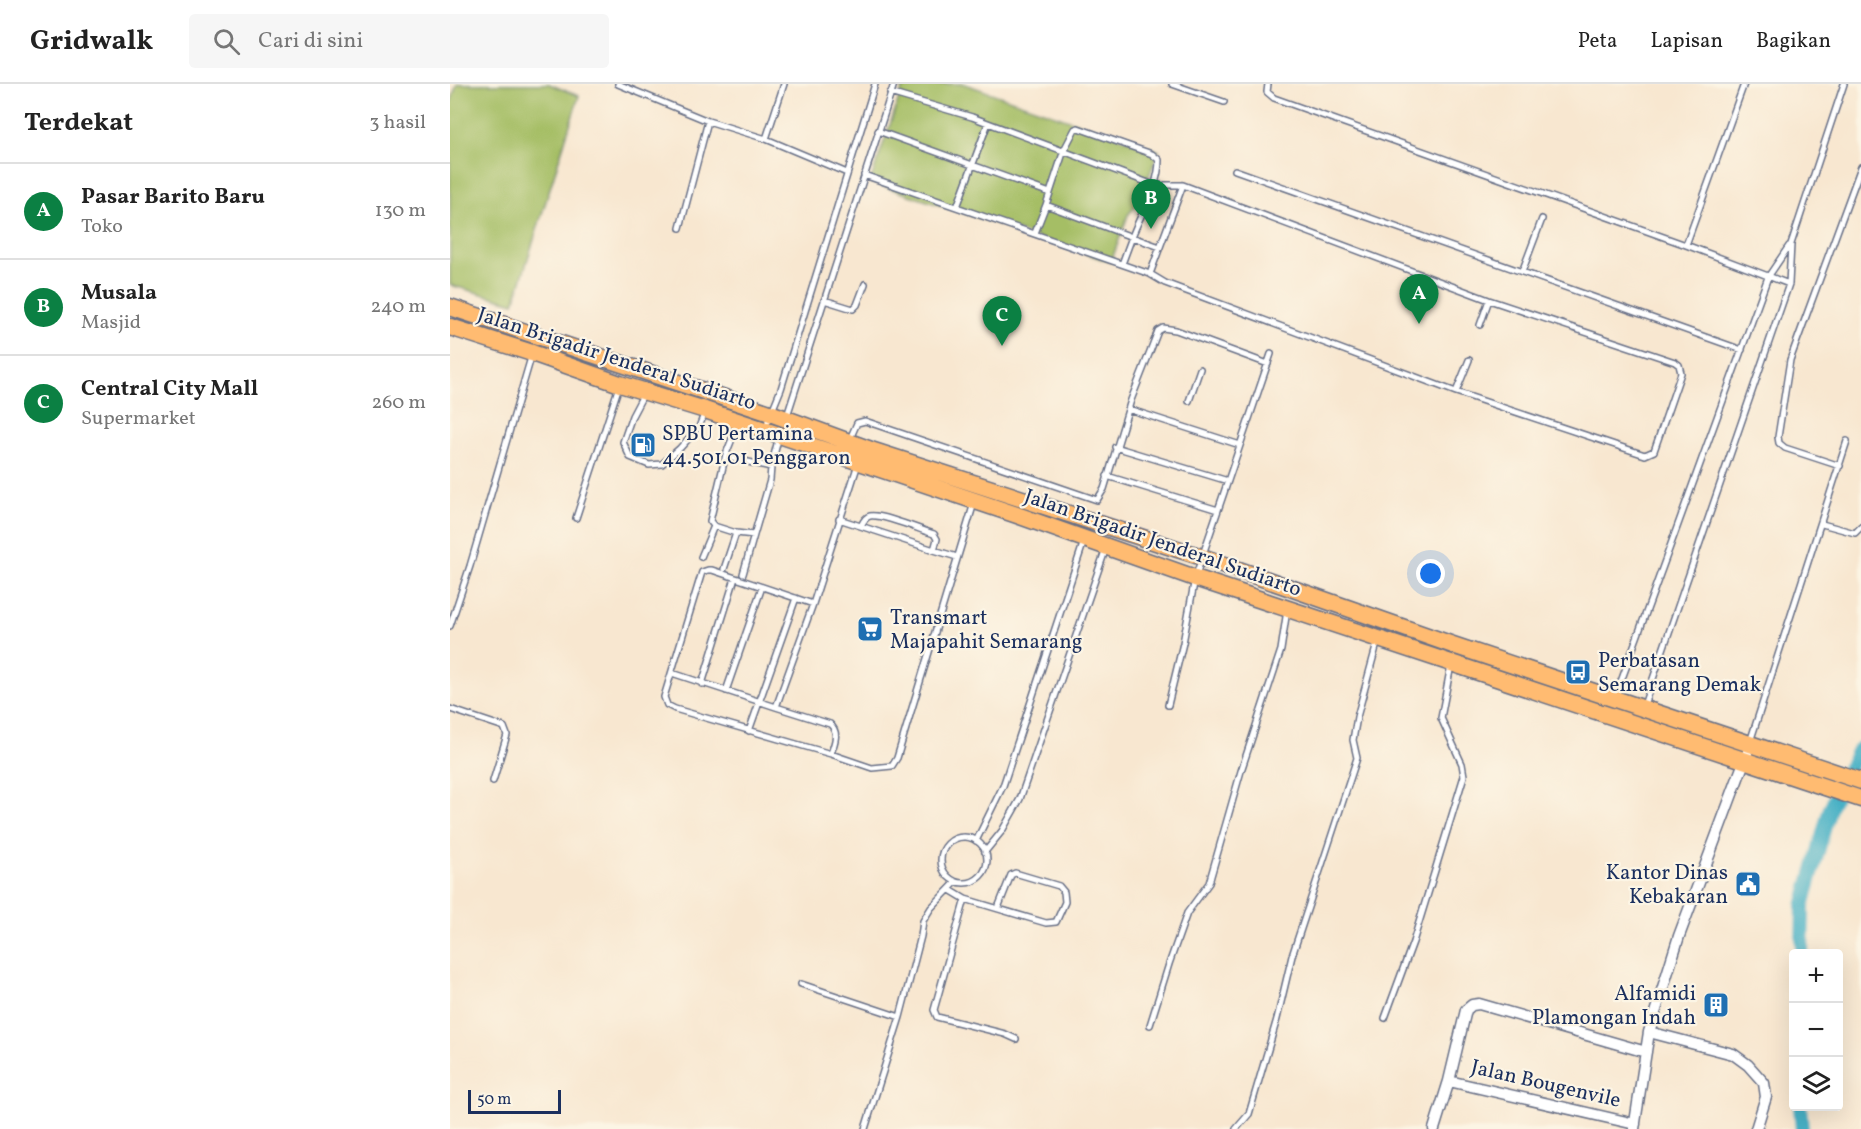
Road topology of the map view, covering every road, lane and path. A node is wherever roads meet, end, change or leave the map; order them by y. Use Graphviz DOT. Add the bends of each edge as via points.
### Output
graph roads {
  1 [pos="618,84"];
  2 [pos="784,84"];
  3 [pos="875,84"];
  4 [pos="894,84"];
  5 [pos="1172,84"];
  6 [pos="1268,84"];
  7 [pos="1744,84"];
  8 [pos="1844,84"];
  9 [pos="890,93"];
  10 [pos="1224,102"];
  11 [pos="708,121"];
  12 [pos="988,123"];
  13 [pos="878,131"];
  14 [pos="766,139"];
  15 [pos="1064,150"];
  16 [pos="973,166"];
  17 [pos="1861,167"];
  18 [pos="1235,170"];
  19 [pos="847,173"];
  20 [pos="864,175"];
  21 [pos="1154,185"];
  22 [pos="1183,185"];
  23 [pos="1050,193"];
  24 [pos="1046,205"];
  25 [pos="957,207"];
  26 [pos="1542,219"];
  27 [pos="680,228"];
  28 [pos="1035,233"];
  29 [pos="1132,237"];
  30 [pos="1791,244"];
  31 [pos="1686,245"];
  32 [pos="1161,247"];
  33 [pos="1122,264"];
  34 [pos="1522,272"];
  35 [pos="1150,274"];
  36 [pos="1768,277"];
  37 [pos="865,285"];
  38 [pos="1789,285"];
  39 [pos="824,300"];
  40 [pos="1489,300"];
  41 [pos="450,307"];
  42 [pos="1480,325"];
  43 [pos="450,327"];
  44 [pos="1742,350"];
  45 [pos="532,353"];
  46 [pos="1271,354"];
  47 [pos="1469,360"];
  48 [pos="1268,364"];
  49 [pos="1200,369"];
  50 [pos="620,384"];
  51 [pos="645,392"];
  52 [pos="1456,392"];
  53 [pos="1189,402"];
  54 [pos="1128,409"];
  55 [pos="705,410"];
  56 [pos="778,416"];
  57 [pos="738,422"];
  58 [pos="772,433"];
  59 [pos="1847,441"];
  60 [pos="849,442"];
  61 [pos="1240,445"];
  62 [pos="1115,447"];
  63 [pos="726,454"];
  64 [pos="859,462"];
  65 [pos="1840,466"];
  66 [pos="771,467"];
  67 [pos="1107,476"];
  68 [pos="1228,481"];
  69 [pos="975,501"];
  70 [pos="1218,510"];
  71 [pos="576,518"];
  72 [pos="839,519"];
  73 [pos="1822,524"];
  74 [pos="714,526"];
  75 [pos="861,526"];
  76 [pos="1861,526"];
  77 [pos="736,533"];
  78 [pos="754,535"];
  79 [pos="1085,539"];
  80 [pos="1107,546"];
  81 [pos="934,550"];
  82 [pos="701,557"];
  83 [pos="957,557"];
  84 [pos="1202,557"];
  85 [pos="724,569"];
  86 [pos="742,574"];
  87 [pos="735,578"];
  88 [pos="1195,578"];
  89 [pos="762,587"];
  90 [pos="796,598"];
  91 [pos="813,604"];
  92 [pos="1287,608"];
  93 [pos="450,626"];
  94 [pos="1378,639"];
  95 [pos="1452,664"];
  96 [pos="672,673"];
  97 [pos="702,684"];
  98 [pos="726,692"];
  99 [pos="1615,699"];
  100 [pos="759,702"];
  101 [pos="1168,705"];
  102 [pos="776,707"];
  103 [pos="450,709"];
  104 [pos="1642,709"];
  105 [pos="749,731"];
  106 [pos="1748,752"];
  107 [pos="831,754"];
  108 [pos="1823,777"];
  109 [pos="492,781"];
  110 [pos="1861,781"];
  111 [pos="1861,798"];
  112 [pos="976,841"];
  113 [pos="985,852"];
  114 [pos="956,882"];
  115 [pos="950,890"];
  116 [pos="965,899"];
  117 [pos="998,908"];
  118 [pos="801,984"];
  119 [pos="900,1017"];
  120 [pos="1385,1018"];
  121 [pos="1150,1025"];
  122 [pos="1649,1032"];
  123 [pos="1016,1039"];
  124 [pos="1646,1052"];
  125 [pos="1449,1081"];
  126 [pos="1634,1126"];
  127 [pos="865,1129"];
  128 [pos="1236,1129"];
  129 [pos="1434,1129"];
  130 [pos="1756,1129"];
  1 -- 11 [label="lane"];
  2 -- 14 [label="lane"];
  3 -- 19 [label="lane"];
  4 -- 9 [label="lane"];
  5 -- 10 [label="lane"];
  6 -- 31 [label="lane" via="1268,92 1274,98"];
  7 -- 31 [label="lane"];
  8 -- 30 [label="lane"];
  9 -- 12 [label="lane"];
  9 -- 13 [label="lane"];
  11 -- 14 [label="lane"];
  11 -- 27 [label="lane"];
  12 -- 15 [label="lane"];
  12 -- 16 [label="lane"];
  13 -- 16 [label="lane"];
  13 -- 20 [label="lane"];
  14 -- 19 [label="lane"];
  15 -- 21 [label="lane"];
  15 -- 21 [label="lane" via="1078,128 1152,154 1160,160"];
  15 -- 23 [label="lane"];
  16 -- 23 [label="lane"];
  16 -- 25 [label="lane"];
  17 -- 65 [label="lane" via="1790,360 1778,437 1785,448"];
  18 -- 34 [label="lane"];
  19 -- 56 [label="lane" via="781,389"];
  20 -- 25 [label="lane"];
  20 -- 39 [label="lane"];
  21 -- 22 [label="lane"];
  21 -- 29 [label="lane"];
  22 -- 32 [label="lane"];
  22 -- 40 [label="lane"];
  23 -- 24 [label="lane"];
  24 -- 28 [label="lane"];
  24 -- 29 [label="lane"];
  25 -- 28 [label="lane"];
  26 -- 34 [label="lane"];
  28 -- 33 [label="lane"];
  29 -- 32 [label="lane"];
  29 -- 33 [label="lane"];
  30 -- 36 [label="lane"];
  30 -- 38 [label="lane"];
  31 -- 36 [label="lane"];
  32 -- 35 [label="lane"];
  33 -- 35 [label="lane"];
  34 -- 44 [label="lane"];
  35 -- 52 [label="lane" via="1165,283"];
  36 -- 38 [label="lane"];
  36 -- 44 [label="lane"];
  37 -- 39 [label="lane" via="853,309"];
  38 -- 104 [label="lane"];
  39 -- 56 [label="lane" via="795,396"];
  40 -- 42 [label="lane"];
  40 -- 52 [label="lane" via="1679,365 1681,373 1654,450 1645,455"];
  41 -- 56 [label="main road, Jalan Brigadir Jenderal Sudiarto"];
  43 -- 45 [label="main road, Jalan Brigadir Jenderal Sudiarto"];
  44 -- 99 [label="lane"];
  45 -- 50 [label="main road, Jalan Brigadir Jenderal Sudiarto"];
  45 -- 93 [label="lane"];
  46 -- 48 [label="lane"];
  47 -- 52 [label="lane"];
  48 -- 54 [label="lane" via="1163,328 1158,331"];
  48 -- 61 [label="lane"];
  49 -- 53 [label="lane"];
  50 -- 51 [label="main road, Jalan Brigadir Jenderal Sudiarto"];
  50 -- 71 [label="lane"];
  51 -- 55 [label="main road, Jalan Brigadir Jenderal Sudiarto"];
  51 -- 55 [label="lane" via="623,442 630,457 649,465 662,464 680,448 699,427"];
  54 -- 61 [label="lane"];
  54 -- 62 [label="lane"];
  55 -- 57 [label="main road, Jalan Brigadir Jenderal Sudiarto"];
  56 -- 58 [label="lane"];
  56 -- 58 [label="lane"];
  56 -- 60 [label="main road, Jalan Brigadir Jenderal Sudiarto"];
  57 -- 58 [label="main road, Jalan Brigadir Jenderal Sudiarto"];
  57 -- 63 [label="lane"];
  58 -- 64 [label="main road, Jalan Brigadir Jenderal Sudiarto"];
  58 -- 66 [label="lane"];
  59 -- 65 [label="lane"];
  60 -- 67 [label="lane" via="857,423 865,421 1097,500"];
  60 -- 84 [label="main road, Jalan Brigadir Jenderal Sudiarto"];
  61 -- 68 [label="lane"];
  62 -- 67 [label="lane"];
  62 -- 68 [label="lane"];
  63 -- 66 [label="lane"];
  63 -- 74 [label="lane" via="710,520"];
  64 -- 69 [label="main road, Jalan Brigadir Jenderal Sudiarto"];
  64 -- 72 [label="lane"];
  65 -- 73 [label="lane"];
  66 -- 78 [label="lane"];
  67 -- 70 [label="lane"];
  68 -- 70 [label="lane"];
  69 -- 79 [label="main road, Jalan Brigadir Jenderal Sudiarto"];
  69 -- 83 [label="lane"];
  70 -- 84 [label="lane"];
  72 -- 75 [label="lane"];
  72 -- 91 [label="lane"];
  73 -- 76 [label="lane" via="1855,533"];
  73 -- 106 [label="lane"];
  74 -- 77 [label="lane"];
  74 -- 82 [label="lane"];
  75 -- 81 [label="lane"];
  75 -- 81 [label="lane" via="866,518 881,517 934,534"];
  77 -- 78 [label="lane"];
  77 -- 85 [label="lane"];
  78 -- 86 [label="lane"];
  79 -- 80 [label="main road, Jalan Brigadir Jenderal Sudiarto"];
  79 -- 112 [label="lane" via="1003,786"];
  80 -- 88 [label="main road, Jalan Brigadir Jenderal Sudiarto"];
  80 -- 113 [label="lane" via="1020,799"];
  81 -- 83 [label="lane"];
  83 -- 107 [label="lane" via="892,766 872,768"];
  84 -- 88 [label="lane"];
  84 -- 99 [label="main road, Jalan Brigadir Jenderal Sudiarto"];
  87 -- 89 [label="lane"];
  87 -- 96 [label="lane" via="712,570 702,572"];
  87 -- 97 [label="lane"];
  88 -- 92 [label="main road, Jalan Brigadir Jenderal Sudiarto"];
  88 -- 101 [label="lane"];
  89 -- 90 [label="lane"];
  89 -- 98 [label="lane"];
  90 -- 91 [label="lane"];
  90 -- 100 [label="lane"];
  91 -- 102 [label="lane"];
  92 -- 94 [label="main road, Jalan Brigadir Jenderal Sudiarto"];
  92 -- 121 [label="lane" via="1281,650 1240,771 1209,883 1187,913"];
  94 -- 95 [label="main road, Jalan Brigadir Jenderal Sudiarto"];
  94 -- 128 [label="lane" via="1357,717 1353,740 1357,758 1292,956 1252,1106"];
  95 -- 106 [label="main road, Jalan Brigadir Jenderal Sudiarto"];
  95 -- 120 [label="lane" via="1441,718 1464,776 1413,942"];
  96 -- 97 [label="lane"];
  96 -- 105 [label="lane" via="664,698 667,705"];
  97 -- 98 [label="lane"];
  98 -- 100 [label="lane"];
  99 -- 104 [label="main road, Jalan Brigadir Jenderal Sudiarto"];
  100 -- 102 [label="lane"];
  100 -- 105 [label="lane"];
  102 -- 107 [label="lane" via="830,724 836,734"];
  103 -- 109 [label="lane" via="506,730"];
  104 -- 106 [label="main road, Jalan Brigadir Jenderal Sudiarto"];
  105 -- 107 [label="lane"];
  106 -- 108 [label="main road, Jalan Brigadir Jenderal Sudiarto"];
  106 -- 122 [label="street" via="1679,936"];
  108 -- 110 [label="main road"];
  108 -- 111 [label="main road, Jalan Brigadir Jenderal Sudiarto"];
  112 -- 113 [label="lane"];
  112 -- 114 [label="lane" via="959,837 944,847 941,865"];
  113 -- 114 [label="lane" via="986,864 981,875 970,882"];
  114 -- 115 [label="lane"];
  115 -- 116 [label="lane"];
  115 -- 119 [label="lane" via="923,921"];
  116 -- 117 [label="lane"];
  116 -- 123 [label="lane" via="934,1010 937,1017"];
  117 -- 117 [label="lane" via="1015,873 1059,886 1064,892 1065,902 1056,922 1047,923"];
  118 -- 119 [label="lane"];
  119 -- 127 [label="lane"];
  122 -- 124 [label="street"];
  122 -- 130 [label="street" via="1733,1054 1748,1065 1764,1083 1766,1097"];
  124 -- 125 [label="street" via="1472,1005 1466,1010"];
  124 -- 126 [label="street"];
  125 -- 126 [label="street, Jalan Bougenvile"];
  125 -- 129 [label="street"];
}
